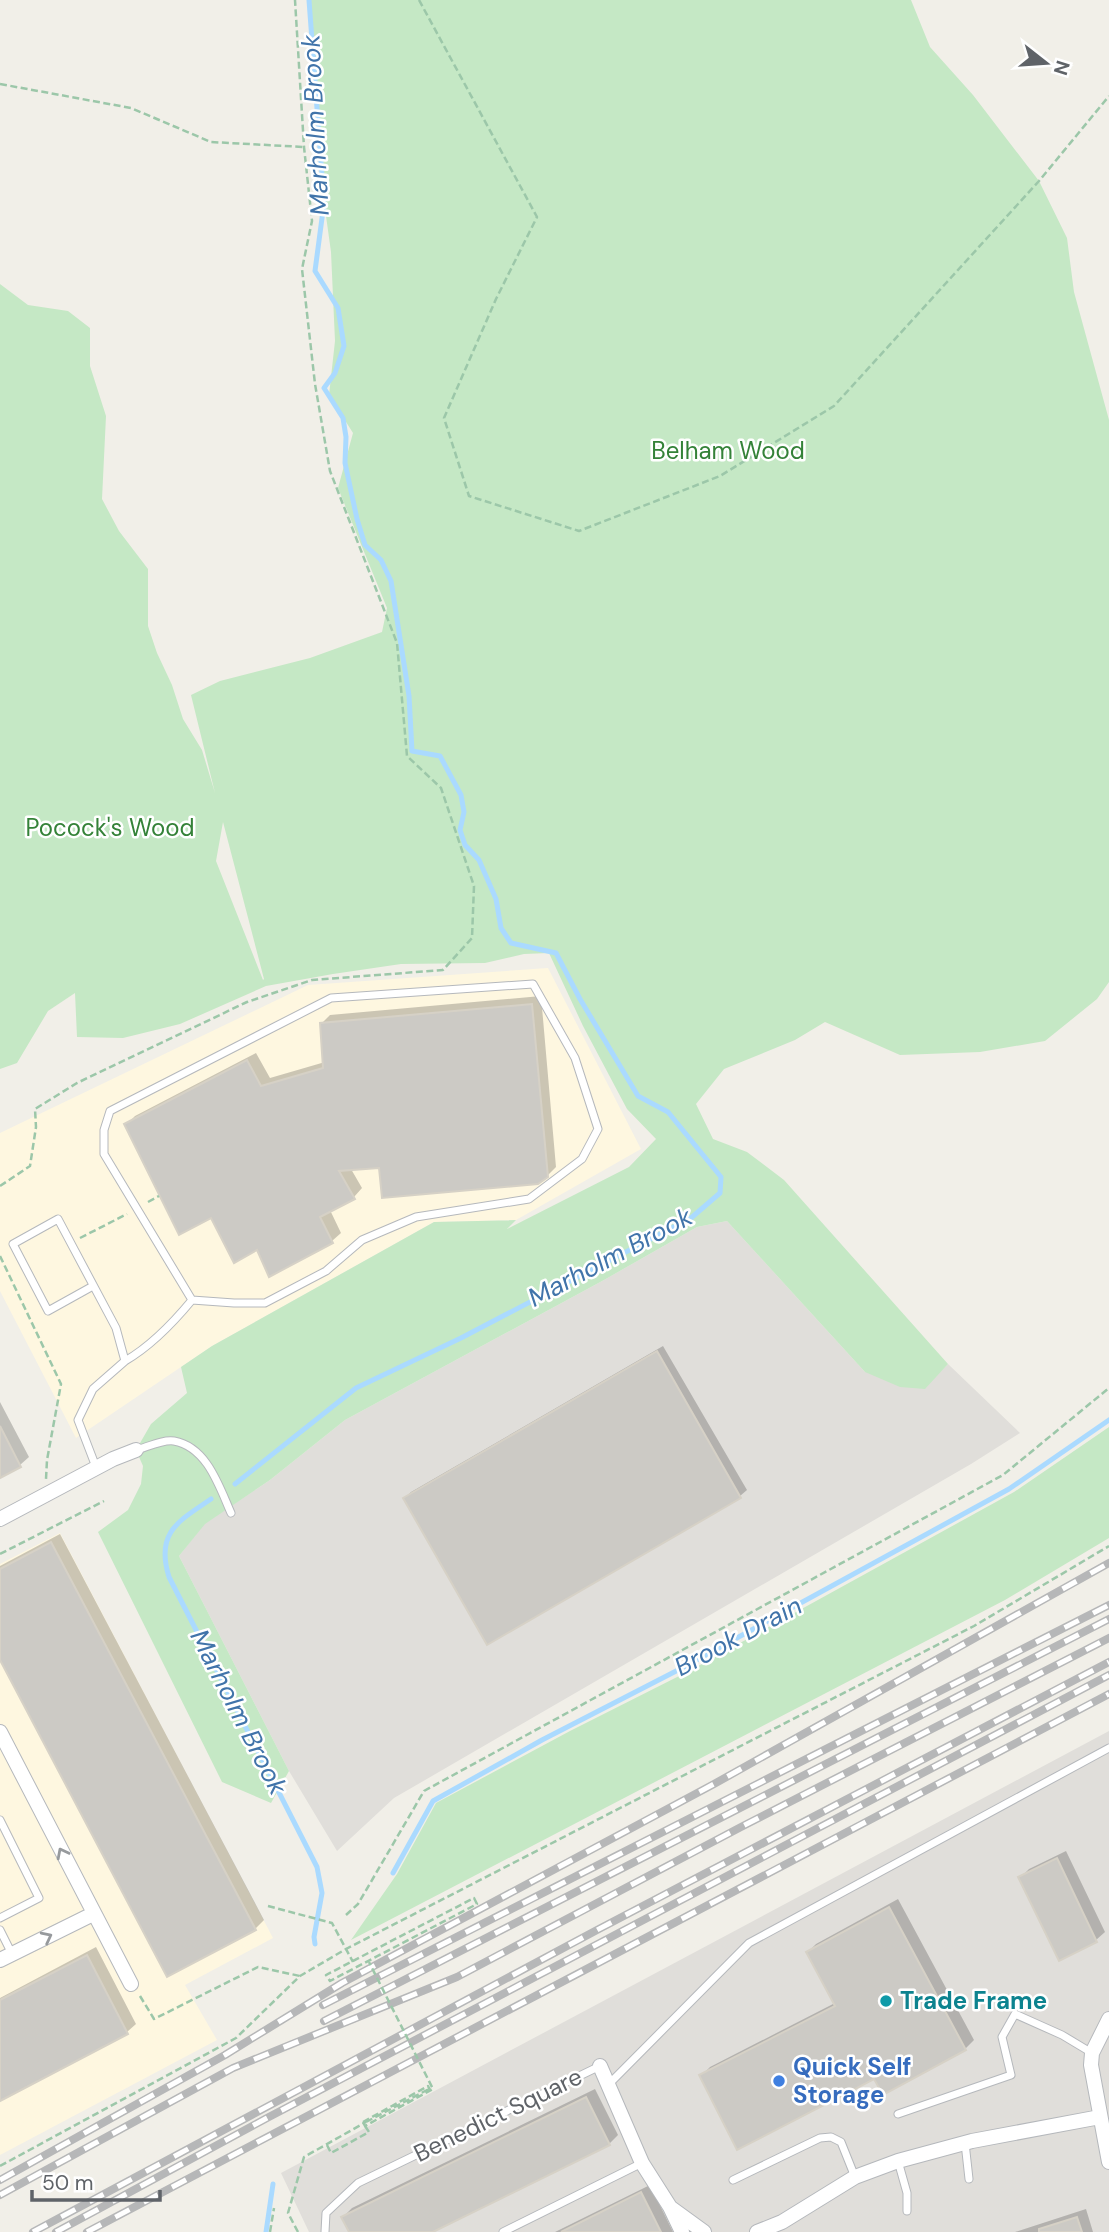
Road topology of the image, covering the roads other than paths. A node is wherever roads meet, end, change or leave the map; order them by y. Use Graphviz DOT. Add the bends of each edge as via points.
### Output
graph roads {
  1 [pos="93,1286"];
  2 [pos="192,1300"];
  3 [pos="125,1362"];
  4 [pos="136,1450"];
  5 [pos="96,1467"];
  6 [pos="231,1513"];
  7 [pos="0,1519"];
  8 [pos="0,1732"];
  9 [pos="1109,1748"];
  10 [pos="0,1820"];
  11 [pos="93,1914"];
  12 [pos="0,1918"];
  13 [pos="0,1930"];
  14 [pos="6,1957"];
  15 [pos="131,1984"];
  16 [pos="1109,2019"];
  17 [pos="1104,2036"];
  18 [pos="1092,2053"];
  19 [pos="600,2066"];
  20 [pos="609,2084"];
  21 [pos="898,2114"];
  22 [pos="1100,2117"];
  23 [pos="965,2143"];
  24 [pos="898,2161"];
  25 [pos="1109,2162"];
  26 [pos="642,2163"];
  27 [pos="855,2177"];
  28 [pos="970,2179"];
  29 [pos="733,2180"];
  30 [pos="670,2207"];
  31 [pos="906,2211"];
  32 [pos="778,2227"];
  33 [pos="325,2232"];
  34 [pos="503,2232"];
  35 [pos="682,2232"];
  36 [pos="704,2232"];
  37 [pos="757,2232"];
  1 -- 1 [label="lane" via="58,1219 13,1244 48,1311"];
  1 -- 3 [label="lane" via="116,1328"];
  2 -- 2 [label="lane" via="104,1154 110,1111 331,998 533,984 575,1058 598,1129 582,1159 529,1199 416,1217 362,1240 326,1271 265,1303"];
  2 -- 3 [label="lane" via="164,1331"];
  3 -- 5 [label="lane" via="93,1389 78,1420"];
  4 -- 5 [label="street"];
  4 -- 6 [label="lane" via="173,1440 194,1449 214,1473"];
  5 -- 7 [label="street"];
  11 -- 8 [label="street, one-way"];
  9 -- 20 [label="lane" via="749,1943"];
  10 -- 12 [label="lane" via="39,1898"];
  14 -- 11 [label="street, one-way"];
  11 -- 15 [label="street"];
  13 -- 14 [label="lane"];
  16 -- 17 [label="street"];
  17 -- 18 [label="street"];
  18 -- 21 [label="lane" via="1015,2014 1002,2037 1011,2074"];
  18 -- 22 [label="street"];
  19 -- 20 [label="street, Benedict Square"];
  19 -- 33 [label="lane, Benedict Square" via="358,2183 326,2213"];
  20 -- 26 [label="street, Benedict Square"];
  22 -- 23 [label="street"];
  22 -- 25 [label="street"];
  23 -- 24 [label="street"];
  23 -- 28 [label="lane"];
  24 -- 27 [label="street"];
  24 -- 31 [label="lane" via="907,2193"];
  26 -- 30 [label="street, Benedict Square"];
  26 -- 34 [label="lane"];
  27 -- 29 [label="lane" via="841,2142 831,2137 820,2138"];
  27 -- 32 [label="street"];
  30 -- 35 [label="street, Benedict Square"];
  30 -- 36 [label="street, Benedict Square"];
  32 -- 37 [label="street"];
}
